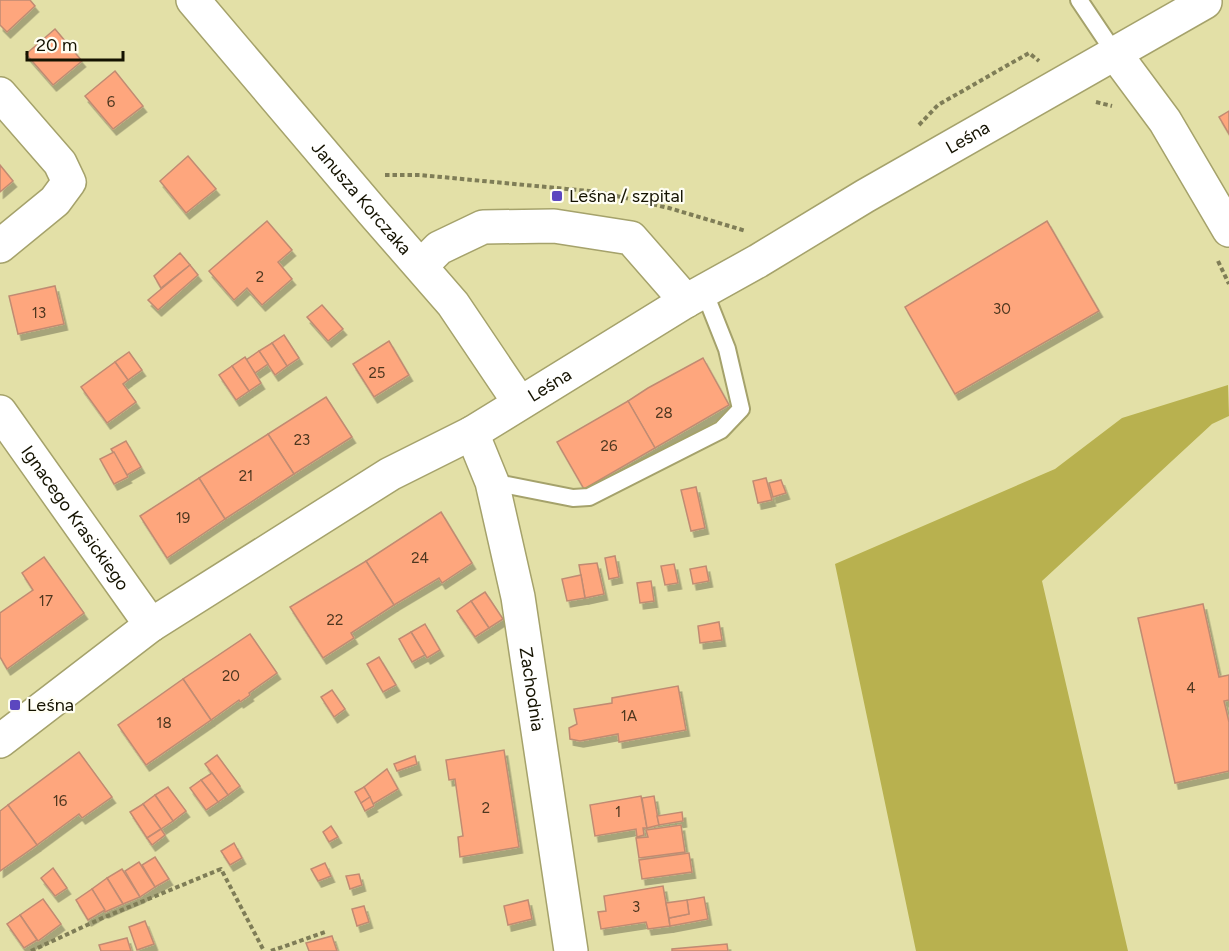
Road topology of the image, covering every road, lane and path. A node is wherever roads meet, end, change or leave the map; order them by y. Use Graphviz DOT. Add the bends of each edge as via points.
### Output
graph roads {
  1 [pos="193,0"];
  2 [pos="1079,0"];
  3 [pos="1206,1"];
  4 [pos="1116,55"];
  5 [pos="0,94"];
  6 [pos="1229,230"];
  7 [pos="0,246"];
  8 [pos="421,266"];
  9 [pos="695,296"];
  10 [pos="519,402"];
  11 [pos="0,412"];
  12 [pos="472,433"];
  13 [pos="492,482"];
  14 [pos="151,626"];
  15 [pos="0,741"];
  16 [pos="325,932"];
  17 [pos="31,951"];
  18 [pos="264,951"];
  19 [pos="271,951"];
  20 [pos="571,951"];
  1 -- 8 [label="street, Janusza Korczaka"];
  2 -- 4 [label="lane"];
  3 -- 4 [label="street, Leśna"];
  4 -- 6 [label="street" via="1165,121"];
  4 -- 9 [label="street, Leśna"];
  5 -- 7 [label="street" via="60,163 69,182 55,201"];
  8 -- 9 [label="street" via="439,248 483,227 554,226 632,238"];
  8 -- 10 [label="street, Janusza Korczaka" via="453,304"];
  9 -- 10 [label="street, Leśna"];
  9 -- 13 [label="lane" via="727,349 741,409 721,430 589,497 573,498"];
  10 -- 12 [label="street, Leśna"];
  11 -- 14 [label="street, Ignacego Krasickiego"];
  12 -- 13 [label="street, Zachodnia"];
  12 -- 14 [label="street, Leśna" via="390,474"];
  13 -- 20 [label="street, Zachodnia" via="518,597"];
  14 -- 15 [label="street, Leśna"];
  16 -- 19 [label="path"];
  17 -- 18 [label="path" via="221,869"];
}
